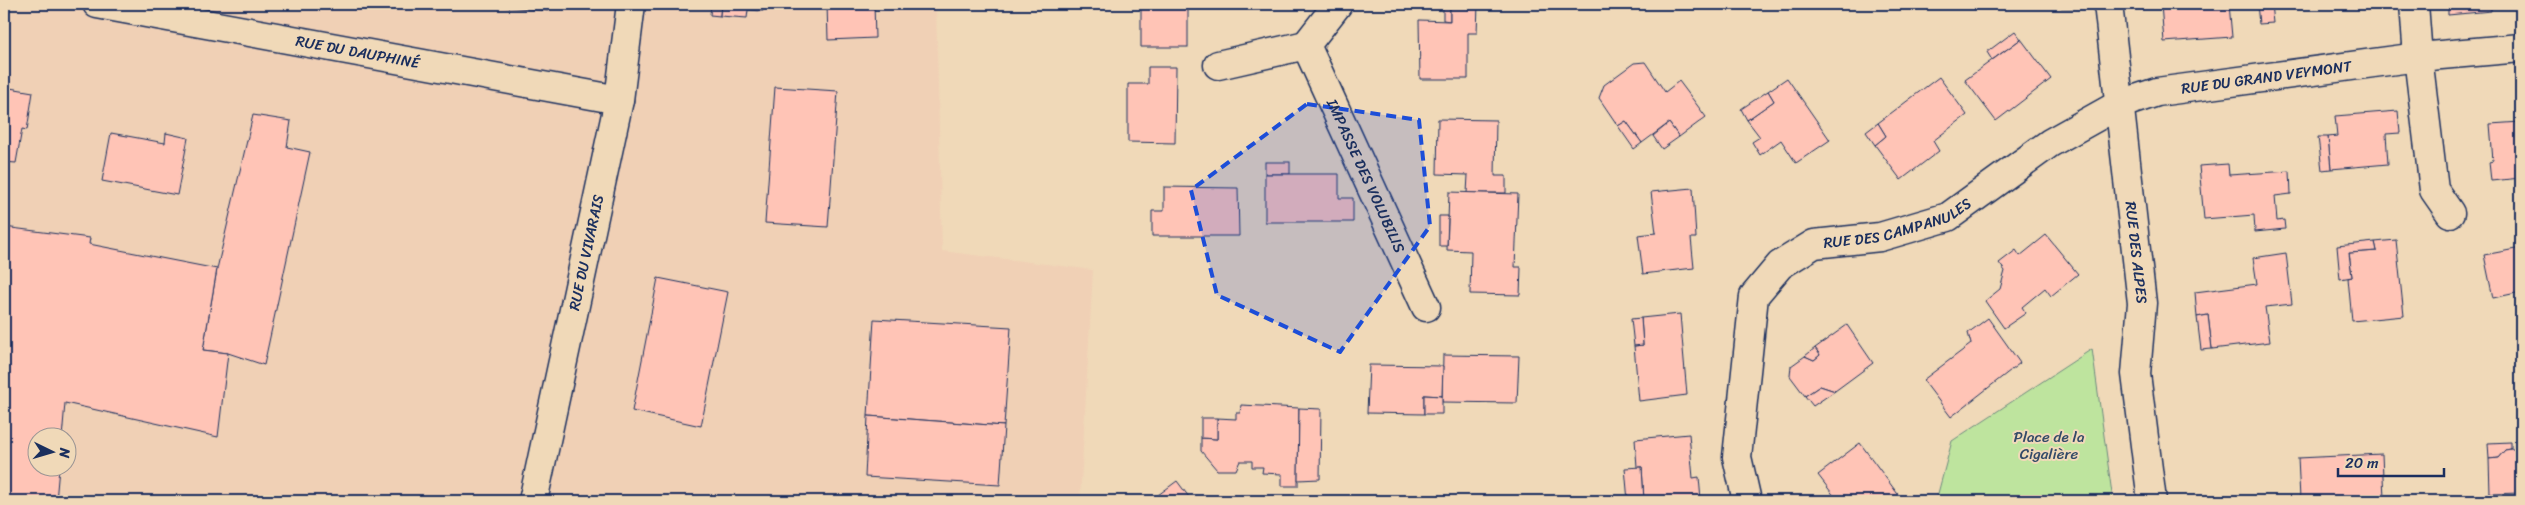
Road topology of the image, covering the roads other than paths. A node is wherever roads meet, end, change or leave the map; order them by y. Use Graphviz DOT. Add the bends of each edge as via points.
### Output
graph roads {
  1 [pos="97,4"];
  2 [pos="631,4"];
  3 [pos="1338,4"];
  4 [pos="2108,4"];
  5 [pos="2414,4"];
  6 [pos="1306,45"];
  7 [pos="2521,48"];
  8 [pos="2418,57"];
  9 [pos="1218,65"];
  10 [pos="619,100"];
  11 [pos="2118,105"];
  12 [pos="2450,213"];
  13 [pos="1426,307"];
  14 [pos="534,501"];
  15 [pos="1748,501"];
  16 [pos="2152,501"];
  1 -- 10 [label="street, RUE DU DAUPHINÉ"];
  2 -- 10 [label="street, RUE DU VIVARAIS"];
  3 -- 6 [label="street"];
  4 -- 11 [label="street, RUE DES ALPES"];
  5 -- 8 [label="street"];
  6 -- 9 [label="street"];
  6 -- 13 [label="street, IMPASSE DES VOLUBILIS"];
  7 -- 8 [label="street, RUE DU GRAND VEYMONT"];
  8 -- 11 [label="street, RUE DU GRAND VEYMONT" via="2158,92"];
  8 -- 12 [label="street" via="2434,190"];
  10 -- 14 [label="street, RUE DU VIVARAIS"];
  11 -- 15 [label="street, RUE DES CAMPANULES" via="2050,143 1948,217 1880,237 1814,244 1780,266 1754,296 1737,457"];
  11 -- 16 [label="street, RUE DES ALPES" via="2142,303 2136,374"];
}
